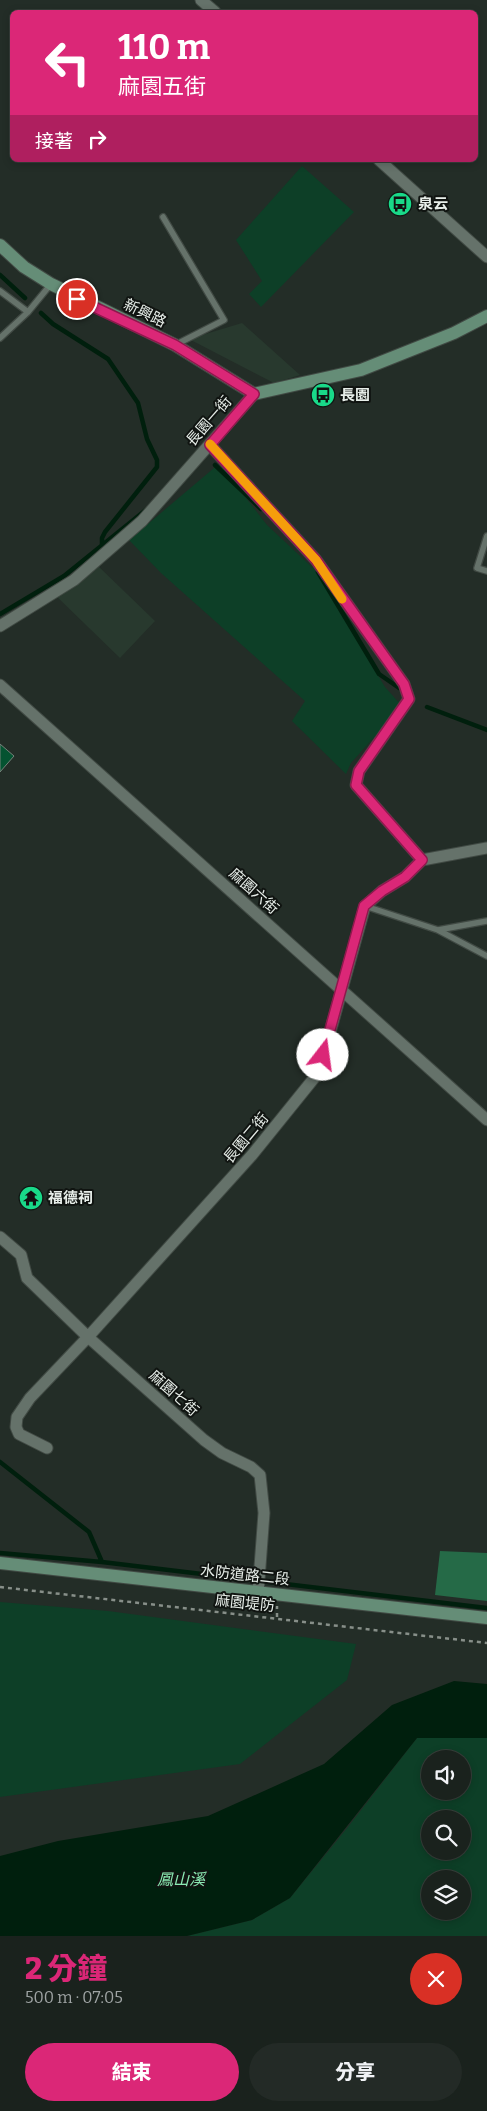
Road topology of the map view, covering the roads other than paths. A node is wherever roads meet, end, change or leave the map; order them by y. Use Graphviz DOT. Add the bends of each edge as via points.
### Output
graph roads {
  1 [pos="201,0"];
  2 [pos="213,10"];
  3 [pos="381,162"];
  4 [pos="163,218"];
  5 [pos="0,245"];
  6 [pos="487,257"];
  7 [pos="51,284"];
  8 [pos="0,291"];
  9 [pos="28,312"];
  10 [pos="487,316"];
  11 [pos="0,338"];
  12 [pos="175,345"];
  13 [pos="254,394"];
  14 [pos="210,445"];
  15 [pos="487,536"];
  16 [pos="487,571"];
  17 [pos="0,626"];
  18 [pos="0,685"];
  19 [pos="487,848"];
  20 [pos="422,860"];
  21 [pos="364,906"];
  22 [pos="487,921"];
  23 [pos="438,930"];
  24 [pos="487,956"];
  25 [pos="341,988"];
  26 [pos="487,1120"];
  27 [pos="0,1237"];
  28 [pos="88,1337"];
  29 [pos="47,1448"];
  30 [pos="0,1564"];
  31 [pos="258,1593"];
  32 [pos="487,1618"];
  1 -- 2 [label="street"];
  3 -- 6 [label="street"];
  4 -- 12 [label="lane, 新興路" via="224,320"];
  5 -- 7 [label="street, 新興路" via="24,267"];
  7 -- 9 [label="lane"];
  7 -- 12 [label="street, 新興路"];
  8 -- 9 [label="lane"];
  9 -- 11 [label="lane"];
  10 -- 13 [label="street, 長園一街" via="454,333 361,370"];
  12 -- 13 [label="street, 新興路"];
  13 -- 14 [label="street, 長園一街"];
  14 -- 17 [label="street, 長園一街" via="142,521 74,580"];
  14 -- 20 [label="street" via="316,560 404,684 409,699 359,771 356,785"];
  15 -- 16 [label="lane" via="477,568"];
  18 -- 25 [label="street, 麻園六街"];
  19 -- 20 [label="street"];
  20 -- 21 [label="street" via="405,877"];
  21 -- 23 [label="lane"];
  21 -- 25 [label="street, 長園二街"];
  22 -- 23 [label="lane"];
  23 -- 24 [label="lane"];
  25 -- 26 [label="street, 麻園六街"];
  25 -- 28 [label="street, 長園二街" via="319,1072 252,1155"];
  27 -- 28 [label="street, 麻園七街" via="21,1255 27,1278"];
  28 -- 29 [label="street, 長園二街" via="30,1398 18,1417 16,1427 19,1434"];
  28 -- 31 [label="street, 麻園七街" via="204,1440 260,1475 264,1513"];
  30 -- 31 [label="street, 水防道路二段"];
  31 -- 32 [label="street, 水防道路二段"];
}
